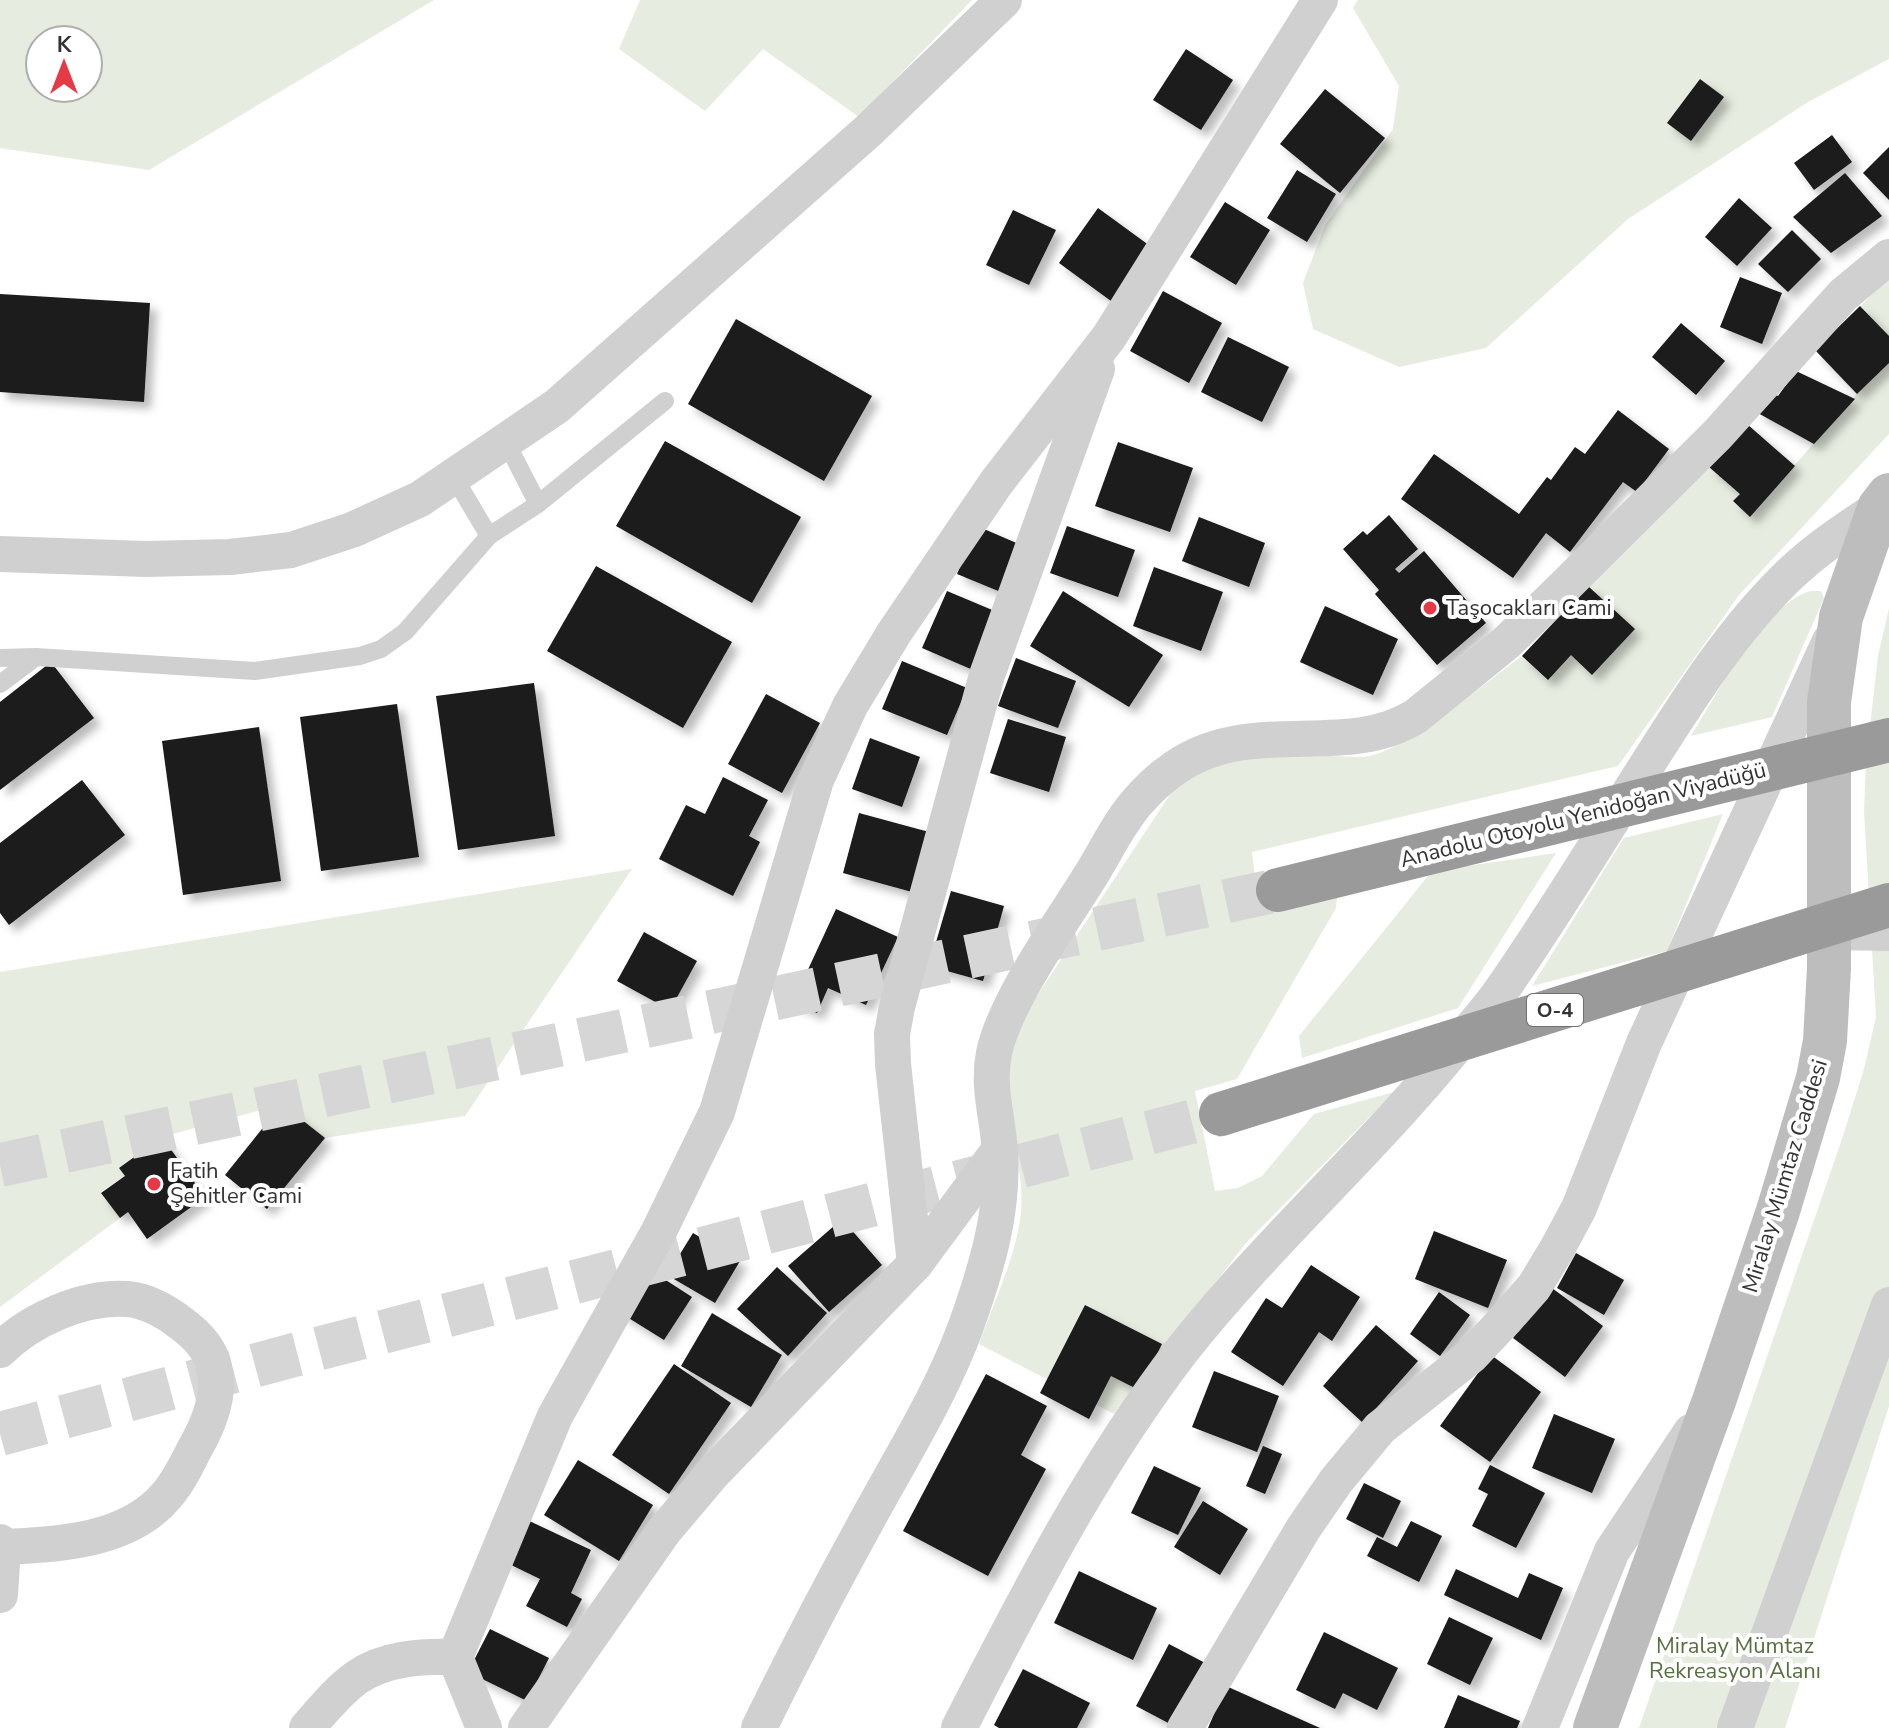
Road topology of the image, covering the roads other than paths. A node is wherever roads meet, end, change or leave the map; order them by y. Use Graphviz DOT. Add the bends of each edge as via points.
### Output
graph roads {
  1 [pos="1004,0"];
  2 [pos="1320,0"];
  3 [pos="1889,257"];
  4 [pos="1109,337"];
  5 [pos="665,401"];
  6 [pos="506,442"];
  7 [pos="454,477"];
  8 [pos="1884,502"];
  9 [pos="538,504"];
  10 [pos="489,536"];
  11 [pos="0,554"];
  12 [pos="1841,617"];
  13 [pos="36,657"];
  14 [pos="0,658"];
  15 [pos="0,684"];
  16 [pos="1889,740"];
  17 [pos="1278,890"];
  18 [pos="1889,905"];
  19 [pos="1829,932"];
  20 [pos="1889,933"];
  21 [pos="1221,1114"];
  22 [pos="1000,1149"];
  23 [pos="915,1264"];
  24 [pos="1889,1305"];
  25 [pos="0,1350"];
  26 [pos="1715,1398"];
  27 [pos="2,1544"];
  28 [pos="0,1595"];
  29 [pos="455,1657"];
  30 [pos="1745,1726"];
  31 [pos="307,1728"];
  32 [pos="484,1728"];
  33 [pos="526,1728"];
  34 [pos="759,1728"];
  35 [pos="959,1728"];
  36 [pos="1185,1728"];
  37 [pos="1540,1728"];
  38 [pos="1595,1728"];
  1 -- 6 [label="street" via="844,152 557,406"];
  2 -- 4 [label="street"];
  3 -- 22 [label="street" via="1843,295 1717,435 1529,622 1416,716 1382,733 1258,740 1208,750 1170,771 1138,801 1004,1023 991,1087"];
  4 -- 23 [label="street" via="987,675 897,1007 893,1064"];
  4 -- 29 [label="street" via="996,483 850,706 816,780 717,1112 659,1231 555,1416"];
  5 -- 9 [label="lane"];
  6 -- 7 [label="street"];
  6 -- 9 [label="lane"];
  7 -- 10 [label="lane"];
  7 -- 11 [label="street" via="352,530 291,550 146,559"];
  8 -- 12 [label="main road, Miralay Mümtaz Caddesi"];
  8 -- 35 [label="street" via="1787,577 1736,633 1500,993 1430,1079 1278,1238 1184,1348 1088,1488"];
  9 -- 10 [label="lane"];
  10 -- 13 [label="lane" via="405,632 360,656 255,671"];
  12 -- 19 [label="main road, Miralay Mümtaz Caddesi" via="1829,702"];
  12 -- 36 [label="street" via="1644,1043 1579,1208 1557,1249 1534,1287 1471,1356 1380,1428 1336,1481"];
  13 -- 14 [label="lane"];
  13 -- 15 [label="lane"];
  16 -- 17 [label="highway, Anadolu Otoyolu Yenidoğan Viyadüğü"];
  18 -- 21 [label="highway, O-4"];
  19 -- 20 [label="street"];
  19 -- 26 [label="main road, Miralay Mümtaz Caddesi" via="1825,1041 1818,1078"];
  22 -- 23 [label="street"];
  22 -- 34 [label="street" via="995,1229 944,1380"];
  23 -- 33 [label="street" via="664,1531"];
  24 -- 30 [label="street"];
  25 -- 27 [label="street" via="40,1321 79,1306 128,1299 175,1318 206,1346 216,1389 213,1409 182,1473 167,1496 141,1519 94,1537 45,1546"];
  26 -- 37 [label="street" via="1612,1551"];
  26 -- 38 [label="main road, Miralay Mümtaz Caddesi"];
  27 -- 28 [label="street"];
  29 -- 31 [label="street" via="421,1656 357,1677"];
  29 -- 32 [label="street"];
}
